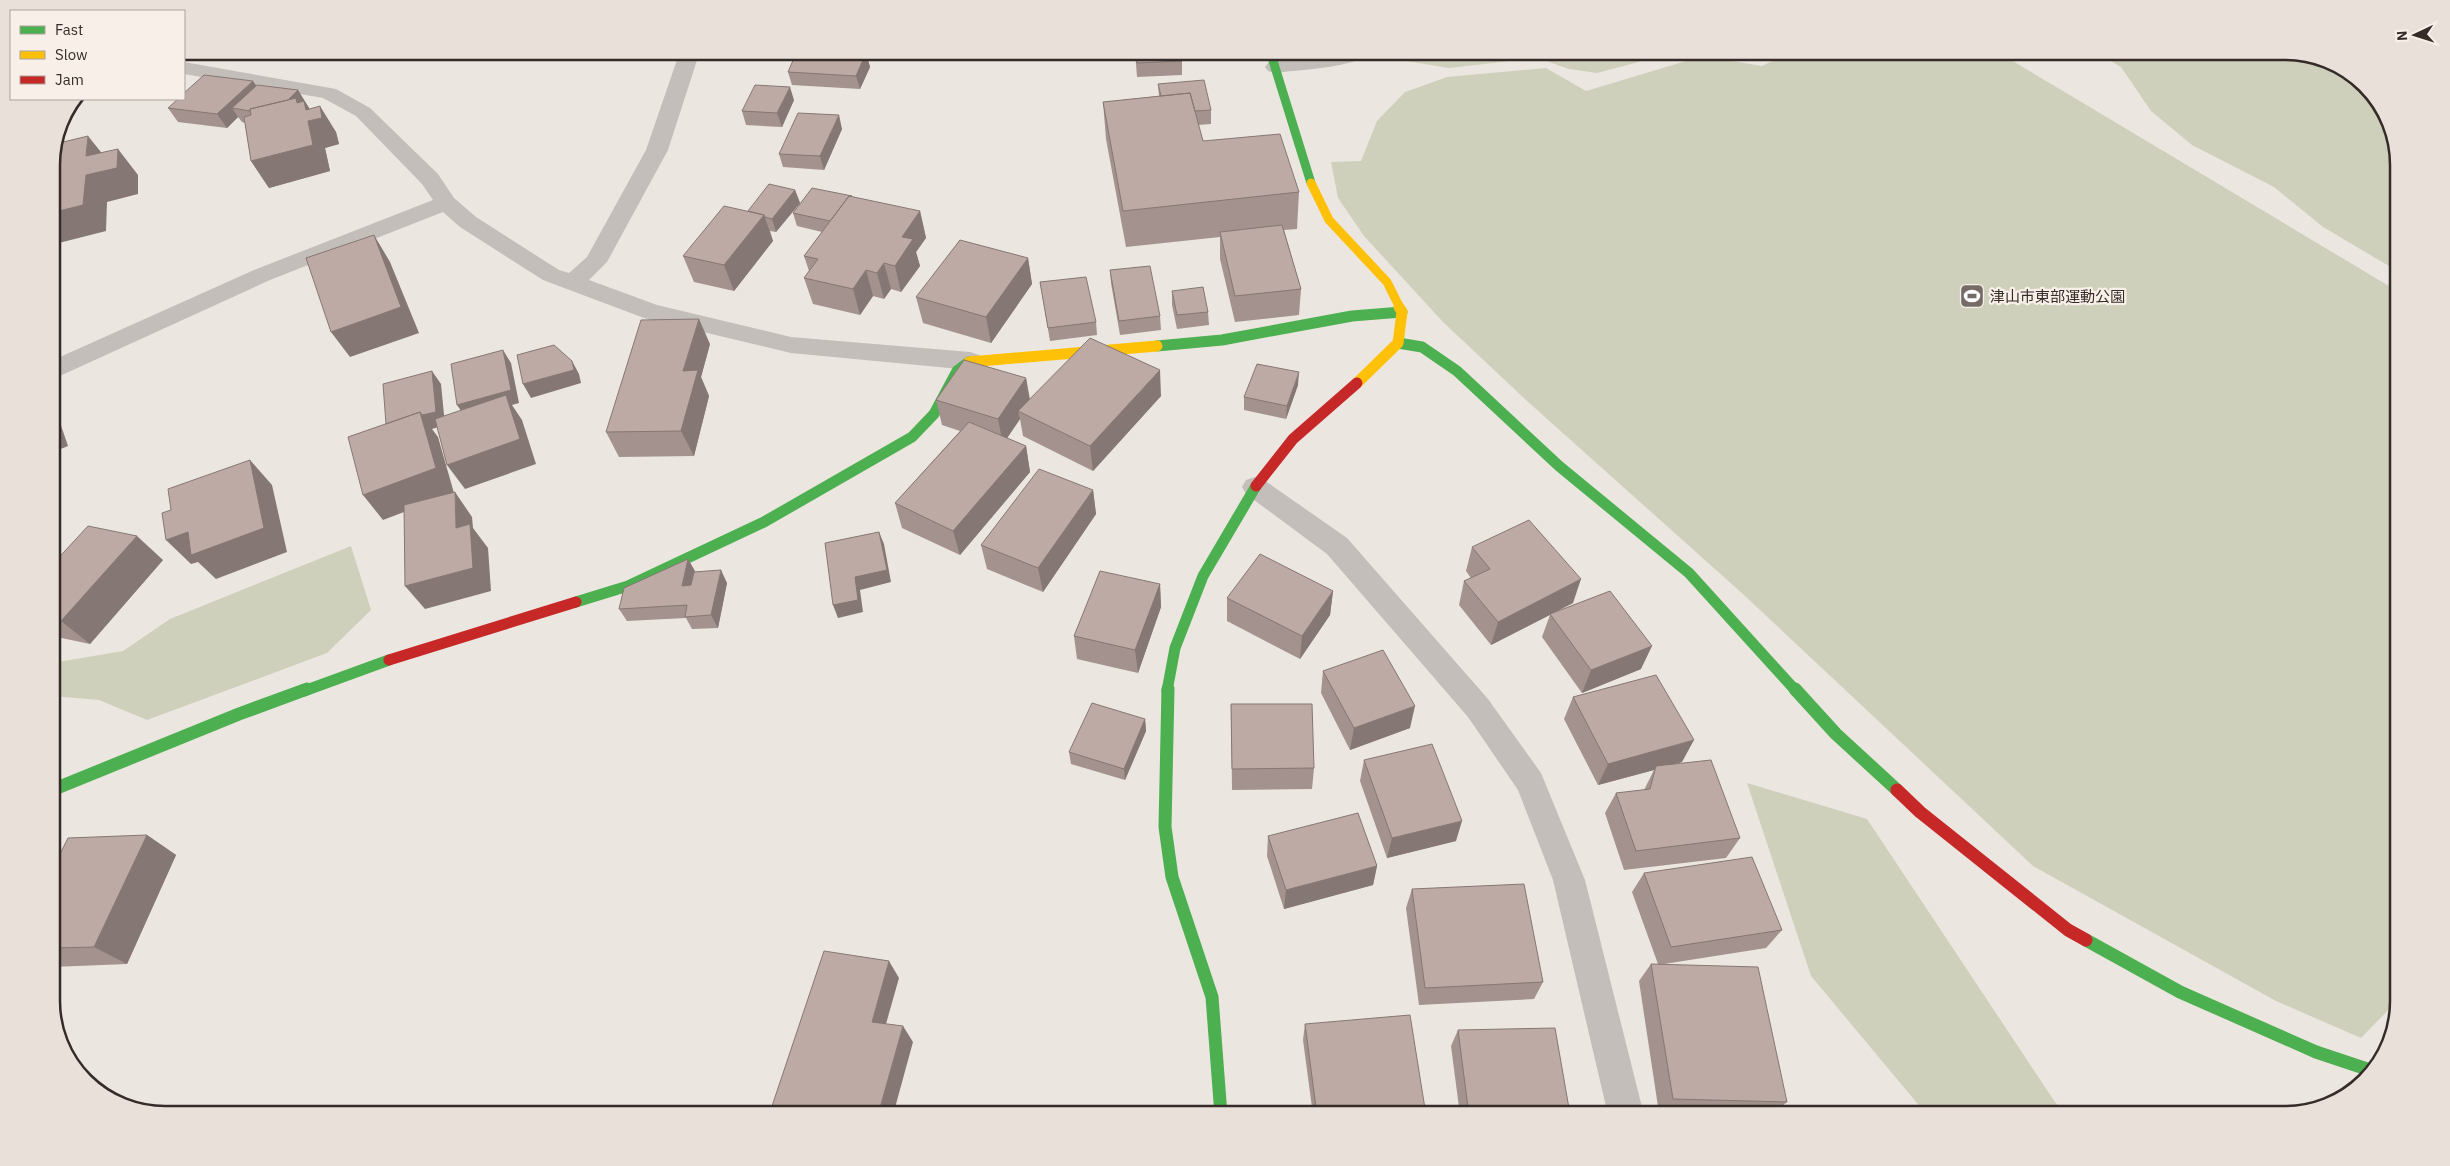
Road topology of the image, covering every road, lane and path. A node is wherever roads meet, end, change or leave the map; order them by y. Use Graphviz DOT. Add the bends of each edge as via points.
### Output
graph roads {
  1 [pos="688,60"];
  2 [pos="1272,60"];
  3 [pos="185,68"];
  4 [pos="446,203"];
  5 [pos="572,282"];
  6 [pos="1402,312"];
  7 [pos="1398,343"];
  8 [pos="970,361"];
  9 [pos="60,367"];
  10 [pos="1255,487"];
  11 [pos="60,787"];
  12 [pos="2365,1068"];
  13 [pos="1220,1106"];
  14 [pos="1624,1106"];
  1 -- 5 [label="street" via="657,150 596,262"];
  2 -- 6 [label="street" via="1306,172 1329,220 1387,282"];
  3 -- 4 [label="street" via="329,93 363,112 430,179"];
  4 -- 5 [label="street" via="468,222 551,275"];
  4 -- 9 [label="street" via="262,275"];
  5 -- 8 [label="street" via="652,312 791,345"];
  6 -- 7 [label="street"];
  6 -- 8 [label="street" via="1352,316 1222,340"];
  7 -- 10 [label="street" via="1370,372 1293,439"];
  7 -- 12 [label="street" via="1422,348 1457,371 1559,466 1689,573 1836,734 1920,812 2068,930 2180,992 2316,1052"];
  8 -- 11 [label="street" via="958,372 934,414 912,437 764,522 628,586 351,672"];
  10 -- 13 [label="street" via="1203,576 1175,648 1166,699 1165,827 1171,869 1212,997"];
  10 -- 14 [label="street" via="1337,546 1478,708 1530,783 1569,880"];
}
